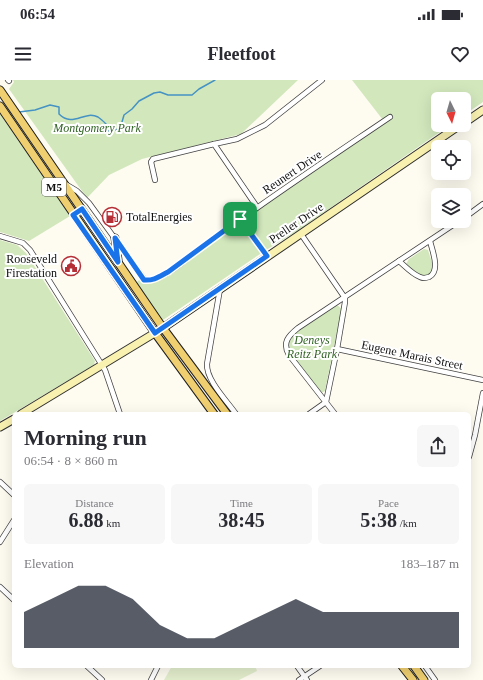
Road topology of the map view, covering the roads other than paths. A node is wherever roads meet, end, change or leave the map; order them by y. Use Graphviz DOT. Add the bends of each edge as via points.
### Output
graph roads {
  1 [pos="322,80"];
  2 [pos="0,90"];
  3 [pos="0,106"];
  4 [pos="483,110"];
  5 [pos="390,117"];
  6 [pos="471,118"];
  7 [pos="450,132"];
  8 [pos="214,144"];
  9 [pos="155,180"];
  10 [pos="64,184"];
  11 [pos="483,204"];
  12 [pos="257,207"];
  13 [pos="82,209"];
  14 [pos="471,213"];
  15 [pos="73,215"];
  16 [pos="240,219"];
  17 [pos="449,228"];
  18 [pos="301,234"];
  19 [pos="0,236"];
  20 [pos="102,238"];
  21 [pos="115,238"];
  22 [pos="430,241"];
  23 [pos="93,244"];
  24 [pos="267,256"];
  25 [pos="399,261"];
  26 [pos="118,262"];
  27 [pos="220,289"];
  28 [pos="345,298"];
  29 [pos="163,328"];
  30 [pos="155,333"];
  31 [pos="337,349"];
  32 [pos="102,364"];
  33 [pos="483,380"];
  34 [pos="483,393"];
  35 [pos="326,402"];
  36 [pos="25,412"];
  37 [pos="119,412"];
  38 [pos="213,412"];
  39 [pos="226,412"];
  40 [pos="235,412"];
  41 [pos="312,412"];
  42 [pos="334,412"];
  43 [pos="12,420"];
  44 [pos="0,427"];
  45 [pos="471,450"];
  46 [pos="0,482"];
  47 [pos="12,493"];
  48 [pos="12,523"];
  49 [pos="0,542"];
  50 [pos="0,586"];
  51 [pos="12,598"];
  52 [pos="89,668"];
  53 [pos="157,668"];
  54 [pos="298,668"];
  55 [pos="318,668"];
  56 [pos="404,668"];
  57 [pos="415,668"];
  58 [pos="426,668"];
  59 [pos="306,679"];
  60 [pos="102,680"];
  61 [pos="151,680"];
  62 [pos="300,680"];
  63 [pos="413,680"];
  64 [pos="424,680"];
  65 [pos="435,680"];
  1 -- 8 [label="street" via="265,125 237,139"];
  2 -- 10 [label="main road, M5"];
  3 -- 15 [label="main road, M5"];
  4 -- 6 [label="main road"];
  5 -- 12 [label="street, Reunert Drive"];
  7 -- 18 [label="main road, Preller Drive"];
  8 -- 9 [label="street" via="153,159 151,162"];
  8 -- 12 [label="street"];
  10 -- 13 [label="main road, M5"];
  10 -- 21 [label="street" via="77,191"];
  11 -- 14 [label="street"];
  12 -- 16 [label="street, Reunert Drive"];
  13 -- 15 [label="main road"];
  13 -- 20 [label="main road, M5"];
  15 -- 23 [label="main road, M5"];
  16 -- 21 [label="street, Reunert Drive" via="168,272 151,281 144,280"];
  16 -- 24 [label="street"];
  17 -- 22 [label="street"];
  18 -- 24 [label="main road, Preller Drive"];
  18 -- 28 [label="street"];
  19 -- 32 [label="street" via="28,246"];
  20 -- 23 [label="main road"];
  20 -- 26 [label="main road, M5"];
  21 -- 26 [label="main road"];
  22 -- 25 [label="street"];
  22 -- 25 [label="street" via="435,264 431,276 419,277"];
  23 -- 30 [label="main road, M5"];
  24 -- 27 [label="main road, Preller Drive"];
  25 -- 28 [label="street"];
  26 -- 29 [label="main road, M5"];
  27 -- 29 [label="main road, Preller Drive"];
  27 -- 40 [label="street" via="207,370"];
  28 -- 31 [label="street"];
  28 -- 35 [label="street" via="294,332 286,343 289,355"];
  29 -- 30 [label="main road, Preller Drive"];
  29 -- 39 [label="main road, M5"];
  30 -- 32 [label="main road, Preller Drive"];
  30 -- 38 [label="main road, M5"];
  31 -- 33 [label="street, Eugene Marais Street"];
  31 -- 35 [label="street"];
  32 -- 36 [label="main road, Preller Drive"];
  32 -- 37 [label="street"];
  34 -- 45 [label="street"];
  35 -- 41 [label="street"];
  35 -- 42 [label="street"];
  43 -- 44 [label="main road"];
  46 -- 47 [label="street"];
  48 -- 49 [label="street"];
  50 -- 51 [label="street"];
  52 -- 60 [label="street"];
  53 -- 61 [label="street"];
  54 -- 59 [label="street"];
  55 -- 59 [label="street"];
  56 -- 63 [label="main road"];
  57 -- 64 [label="main road"];
  58 -- 65 [label="street"];
  59 -- 62 [label="street"];
}
